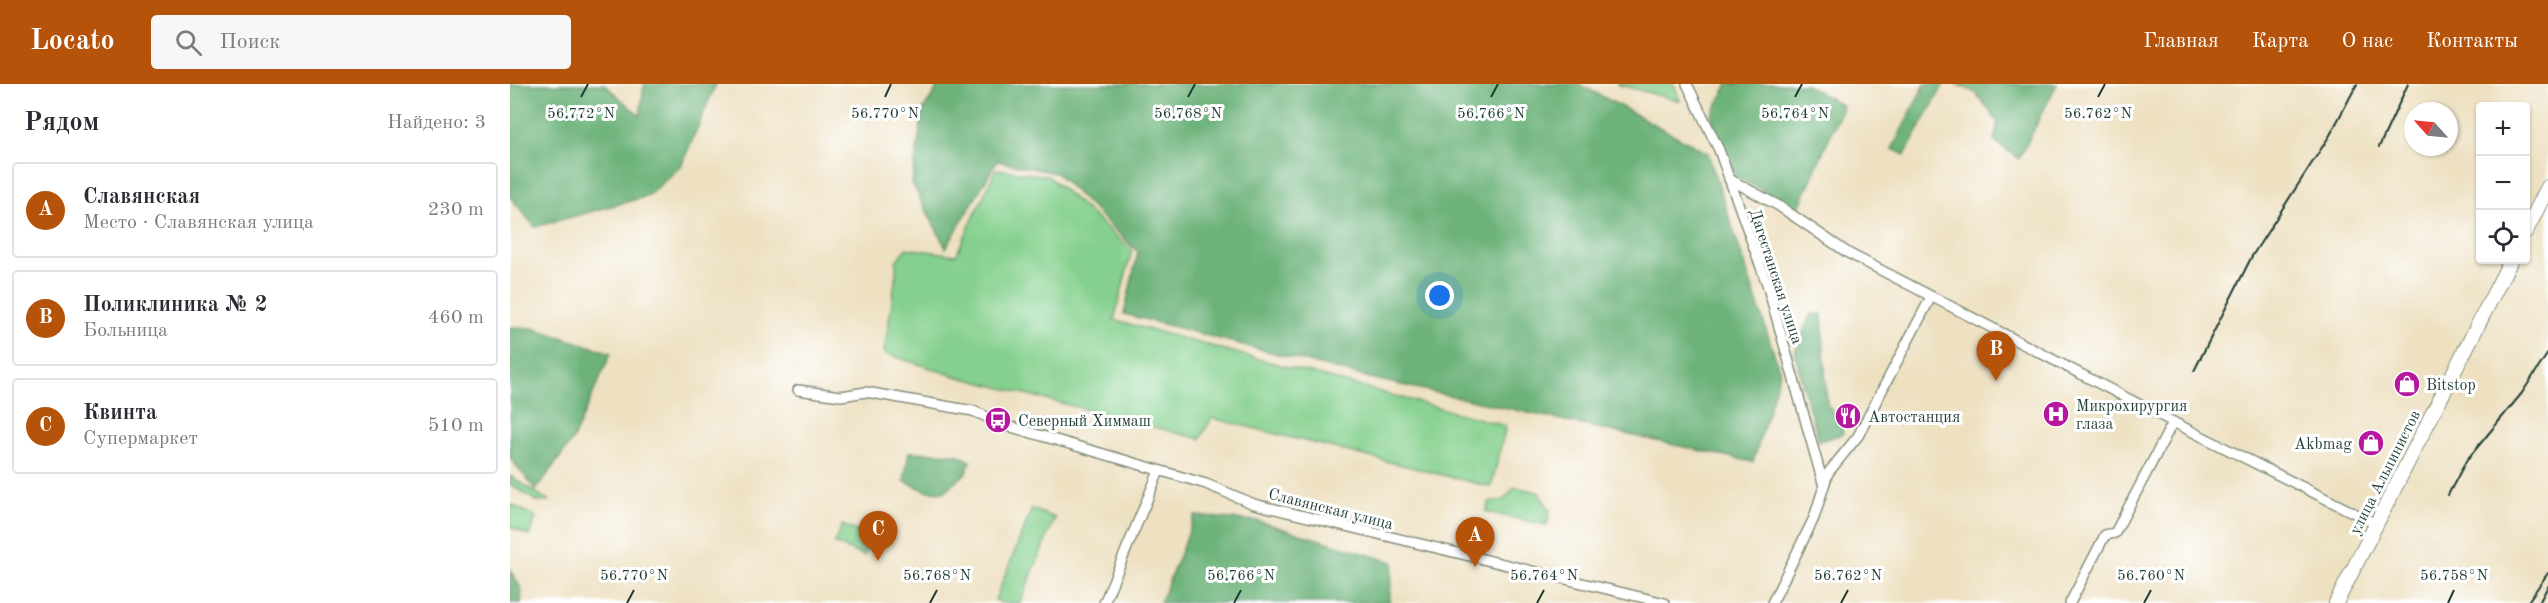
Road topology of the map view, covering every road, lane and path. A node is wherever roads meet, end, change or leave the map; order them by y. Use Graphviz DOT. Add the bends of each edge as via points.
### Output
graph roads {
  1 [pos="1687,84"];
  2 [pos="1729,179"];
  3 [pos="2548,187"];
  4 [pos="2530,223"];
  5 [pos="2509,264"];
  6 [pos="1931,297"];
  7 [pos="798,390"];
  8 [pos="2173,422"];
  9 [pos="1159,471"];
  10 [pos="1823,483"];
  11 [pos="2376,524"];
  12 [pos="1104,603"];
  13 [pos="1665,603"];
  14 [pos="1772,603"];
  15 [pos="2070,603"];
  16 [pos="2336,603"];
  1 -- 2 [label="street, Дагестанская улица"];
  2 -- 6 [label="street" via="1779,206 1848,253"];
  2 -- 10 [label="street, Дагестанская улица" via="1767,284"];
  3 -- 4 [label="main road"];
  5 -- 11 [label="main road, улица Альпинистов"];
  6 -- 8 [label="street"];
  6 -- 10 [label="street" via="1858,436 1831,467"];
  7 -- 9 [label="street, Славянская улица" via="841,396 866,392 974,411"];
  8 -- 11 [label="street"];
  8 -- 15 [label="street" via="2115,533 2105,535"];
  9 -- 12 [label="street"];
  9 -- 13 [label="street, Славянская улица" via="1272,509"];
  10 -- 14 [label="street" via="1814,518"];
  11 -- 16 [label="main road, улица Альпинистов"];
}
